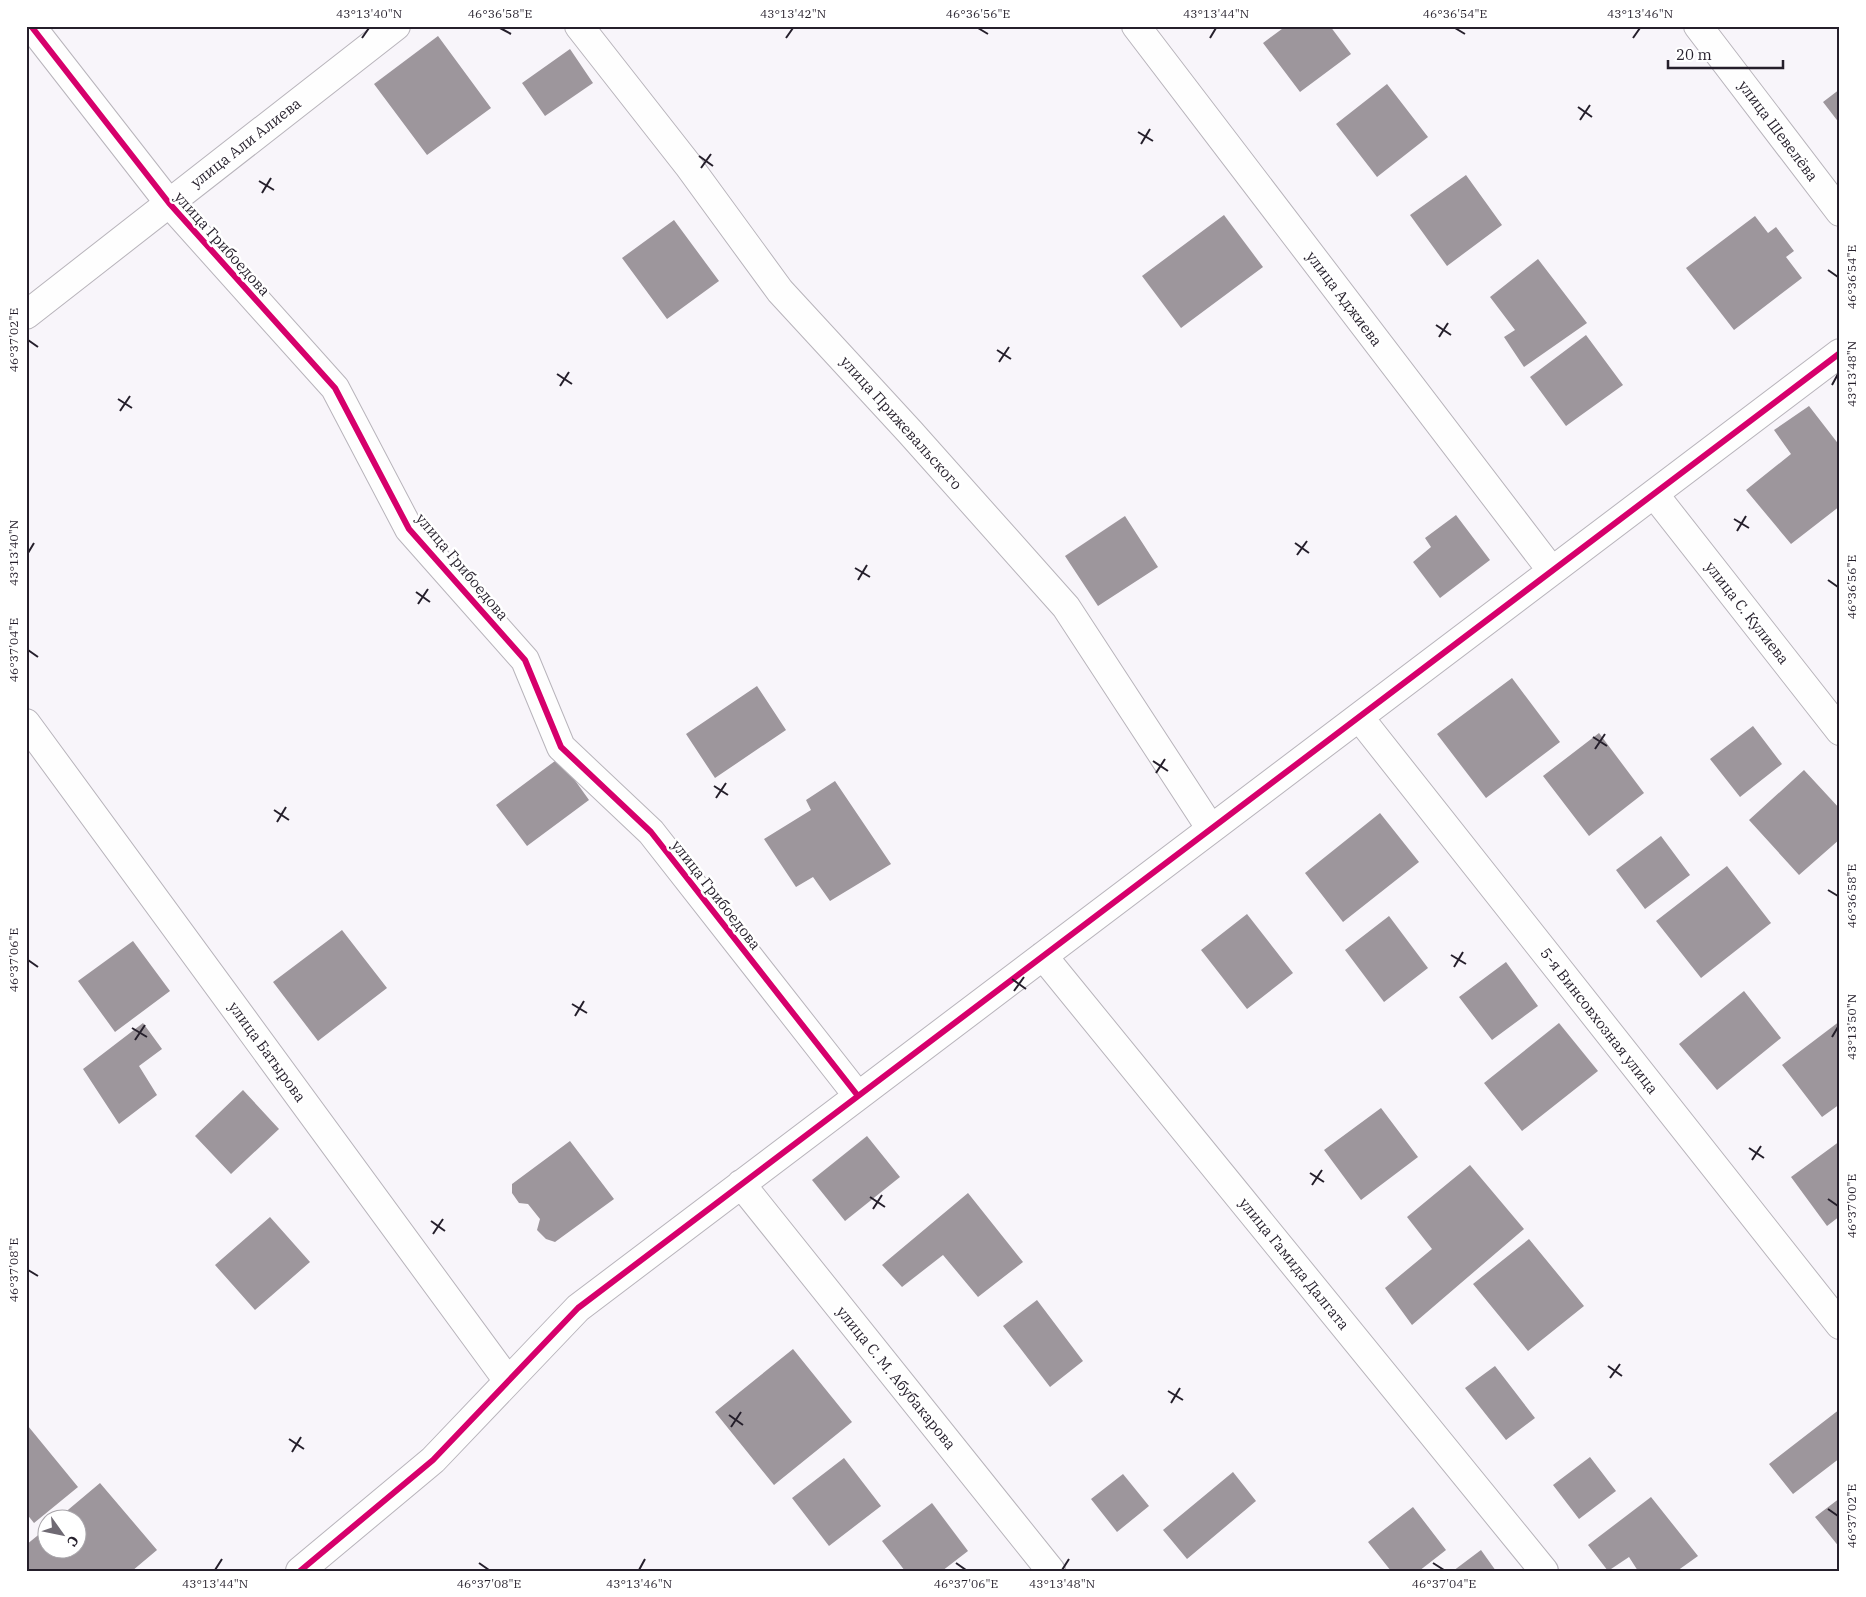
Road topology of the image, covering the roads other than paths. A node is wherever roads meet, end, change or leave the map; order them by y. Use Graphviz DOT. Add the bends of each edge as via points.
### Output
graph roads {
  1 [pos="30,26"];
  2 [pos="396,26"];
  3 [pos="579,26"];
  4 [pos="1136,26"];
  5 [pos="1698,26"];
  6 [pos="169,204"];
  7 [pos="1840,212"];
  8 [pos="26,315"];
  9 [pos="1840,353"];
  10 [pos="1654,494"];
  11 [pos="1552,571"];
  12 [pos="1359,717"];
  13 [pos="26,723"];
  14 [pos="1840,731"];
  15 [pos="1210,829"];
  16 [pos="1043,956"];
  17 [pos="858,1096"];
  18 [pos="741,1184"];
  19 [pos="1840,1324"];
  20 [pos="508,1382"];
  21 [pos="300,1571"];
  22 [pos="1051,1571"];
  23 [pos="1544,1571"];
  1 -- 6 [label="street, улица Грибоедова"];
  2 -- 6 [label="street, улица Али Алиева"];
  3 -- 15 [label="street, улица Прижевальского" via="688,165 780,291 1066,607"];
  4 -- 11 [label="street, улица Аджиева"];
  5 -- 7 [label="street, улица Шевелёва"];
  6 -- 8 [label="street, улица Али Алиева"];
  6 -- 17 [label="street, улица Грибоедова" via="335,388 409,528 525,660 560,747 651,832"];
  9 -- 10 [label="street"];
  10 -- 11 [label="street"];
  10 -- 14 [label="street, улица С. Кулиева"];
  11 -- 12 [label="street"];
  12 -- 15 [label="street"];
  12 -- 19 [label="street, 5-я Винсовхозная улица"];
  13 -- 20 [label="street, улица Батырова"];
  15 -- 16 [label="street"];
  16 -- 17 [label="street"];
  16 -- 23 [label="street, улица Гамида Далгата"];
  17 -- 18 [label="street"];
  18 -- 20 [label="street" via="578,1308"];
  18 -- 22 [label="street, улица С. М. Абубакарова"];
  20 -- 21 [label="street" via="433,1460"];
}
